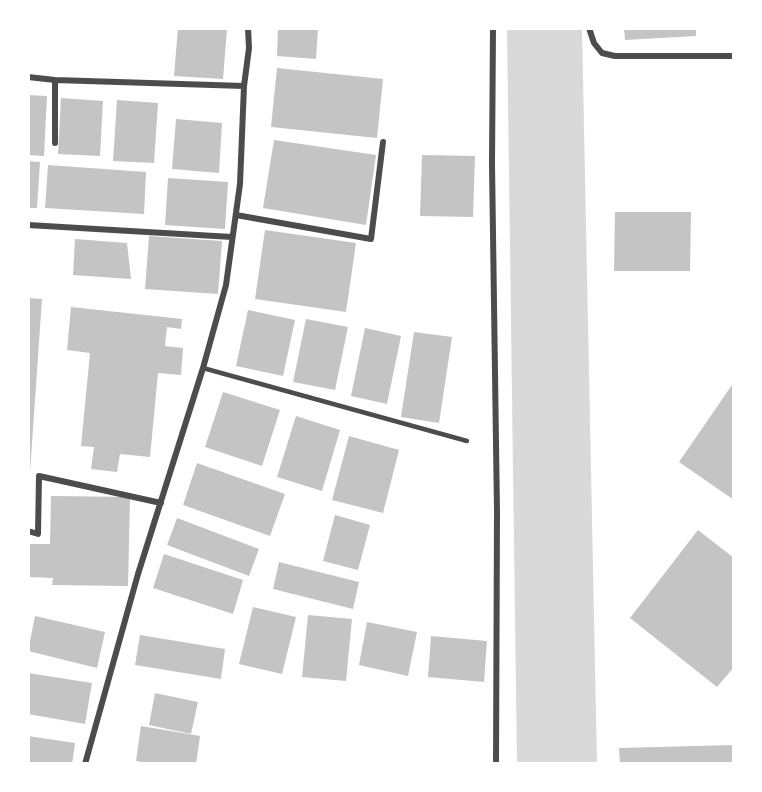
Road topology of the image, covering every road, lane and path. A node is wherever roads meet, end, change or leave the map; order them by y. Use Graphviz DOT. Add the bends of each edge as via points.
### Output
graph roads {
  1 [pos="248,28"];
  2 [pos="493,28"];
  3 [pos="589,28"];
  4 [pos="734,56"];
  5 [pos="28,77"];
  6 [pos="55,80"];
  7 [pos="244,86"];
  8 [pos="383,142"];
  9 [pos="55,143"];
  10 [pos="236,215"];
  11 [pos="28,225"];
  12 [pos="232,237"];
  13 [pos="203,368"];
  14 [pos="468,441"];
  15 [pos="161,503"];
  16 [pos="28,531"];
  17 [pos="85,764"];
  18 [pos="496,764"];
  1 -- 7 [label="street"];
  2 -- 18 [label="street"];
  3 -- 4 [label="street" via="602,53 615,56"];
  5 -- 6 [label="street"];
  6 -- 7 [label="street"];
  6 -- 9 [label="street"];
  7 -- 10 [label="street"];
  8 -- 10 [label="street" via="371,239"];
  10 -- 12 [label="street"];
  11 -- 12 [label="street"];
  12 -- 13 [label="street" via="226,285"];
  13 -- 14 [label="lane"];
  13 -- 15 [label="street"];
  15 -- 16 [label="street" via="39,476 38,534"];
  15 -- 17 [label="street"];
}
